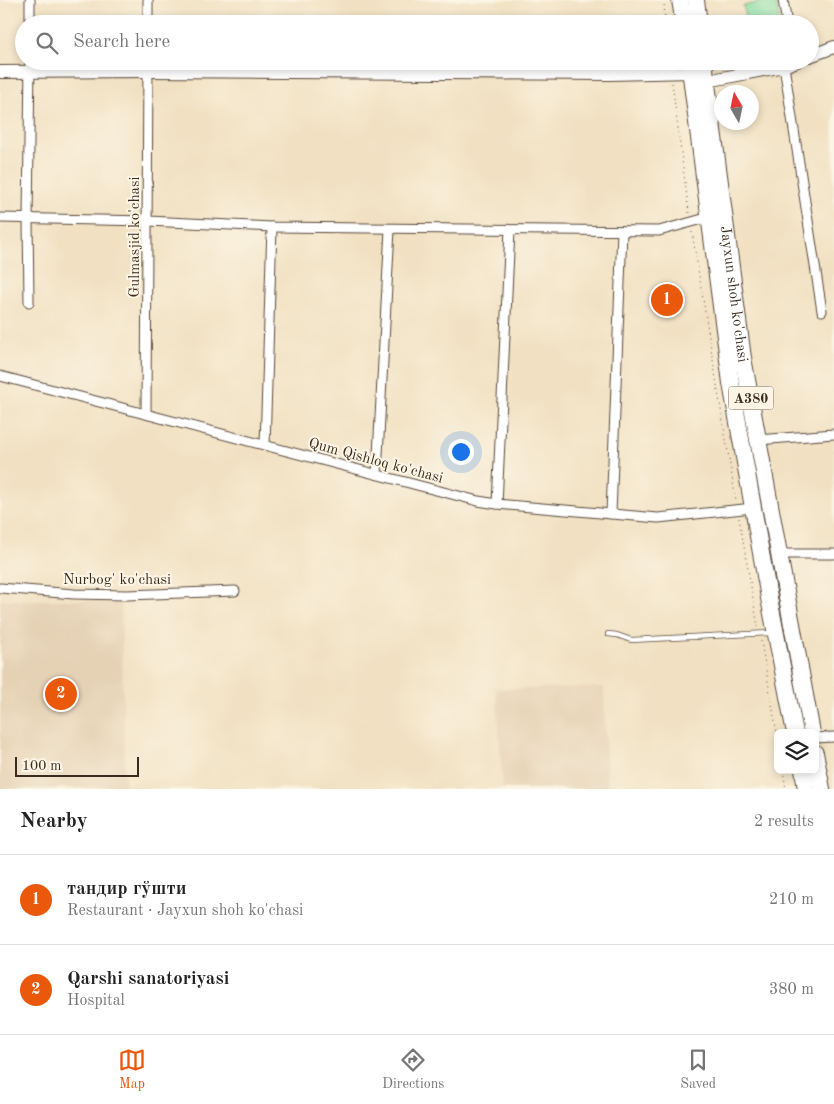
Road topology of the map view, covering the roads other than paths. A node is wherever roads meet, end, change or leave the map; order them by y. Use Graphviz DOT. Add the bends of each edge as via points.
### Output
graph roads {
  1 [pos="30,0"];
  2 [pos="148,0"];
  3 [pos="680,0"];
  4 [pos="696,0"];
  5 [pos="783,0"];
  6 [pos="30,15"];
  7 [pos="148,15"];
  8 [pos="682,15"];
  9 [pos="698,15"];
  10 [pos="786,15"];
  11 [pos="834,47"];
  12 [pos="819,53"];
  13 [pos="15,70"];
  14 [pos="30,70"];
  15 [pos="148,70"];
  16 [pos="378,70"];
  17 [pos="679,70"];
  18 [pos="691,70"];
  19 [pos="695,70"];
  20 [pos="705,70"];
  21 [pos="760,70"];
  22 [pos="794,70"];
  23 [pos="0,72"];
  24 [pos="707,81"];
  25 [pos="0,218"];
  26 [pos="710,218"];
  27 [pos="28,219"];
  28 [pos="148,220"];
  29 [pos="272,228"];
  30 [pos="390,229"];
  31 [pos="510,230"];
  32 [pos="622,231"];
  33 [pos="29,302"];
  34 [pos="822,311"];
  35 [pos="0,376"];
  36 [pos="146,414"];
  37 [pos="834,434"];
  38 [pos="758,440"];
  39 [pos="265,444"];
  40 [pos="377,474"];
  41 [pos="497,504"];
  42 [pos="745,509"];
  43 [pos="611,514"];
  44 [pos="779,553"];
  45 [pos="834,554"];
  46 [pos="762,556"];
  47 [pos="0,588"];
  48 [pos="234,591"];
  49 [pos="768,633"];
  50 [pos="608,634"];
  51 [pos="794,729"];
  52 [pos="811,729"];
  53 [pos="834,736"];
  54 [pos="819,738"];
  55 [pos="803,774"];
  56 [pos="819,774"];
  57 [pos="806,789"];
  58 [pos="822,789"];
  1 -- 6 [label="street"];
  2 -- 7 [label="street"];
  3 -- 8 [label="highway"];
  4 -- 9 [label="highway"];
  5 -- 10 [label="street"];
  11 -- 12 [label="street"];
  13 -- 23 [label="street"];
  14 -- 27 [label="street"];
  15 -- 28 [label="street, Gulmasjid ko'chasi"];
  16 -- 17 [label="street" via="609,74 671,73"];
  18 -- 26 [label="highway, Jayxun shoh ko'chasi / A380"];
  19 -- 24 [label="street"];
  20 -- 24 [label="highway, Jayxun shoh ko'chasi / A380"];
  21 -- 24 [label="street"];
  22 -- 34 [label="street"];
  24 -- 38 [label="highway, Jayxun shoh ko'chasi / A380"];
  25 -- 27 [label="street"];
  26 -- 32 [label="street" via="659,231"];
  26 -- 42 [label="highway, Jayxun shoh ko'chasi / A380"];
  27 -- 28 [label="street"];
  27 -- 33 [label="street"];
  28 -- 29 [label="street"];
  28 -- 36 [label="street, Gulmasjid ko'chasi"];
  29 -- 30 [label="street"];
  29 -- 39 [label="street"];
  30 -- 31 [label="street"];
  30 -- 40 [label="street"];
  31 -- 32 [label="street"];
  31 -- 41 [label="street"];
  32 -- 43 [label="street"];
  35 -- 36 [label="street, Qum Qishloq ko'chasi"];
  36 -- 39 [label="street, Qum Qishloq ko'chasi"];
  37 -- 38 [label="street"];
  38 -- 44 [label="highway, Jayxun shoh ko'chasi / A380"];
  39 -- 40 [label="street, Qum Qishloq ko'chasi"];
  40 -- 41 [label="street, Qum Qishloq ko'chasi"];
  41 -- 43 [label="street, Qum Qishloq ko'chasi"];
  42 -- 43 [label="street, Qum Qishloq ko'chasi" via="658,518"];
  42 -- 46 [label="highway, Jayxun shoh ko'chasi / A380"];
  44 -- 45 [label="street"];
  44 -- 46 [label="street"];
  44 -- 52 [label="highway, Jayxun shoh ko'chasi / A380"];
  46 -- 49 [label="highway, Jayxun shoh ko'chasi / A380"];
  47 -- 48 [label="street, Nurbog' ko'chasi" via="127,595"];
  49 -- 50 [label="lane" via="631,640"];
  49 -- 51 [label="highway, Jayxun shoh ko'chasi / A380"];
  53 -- 54 [label="street"];
  55 -- 57 [label="highway"];
  56 -- 58 [label="highway"];
}
